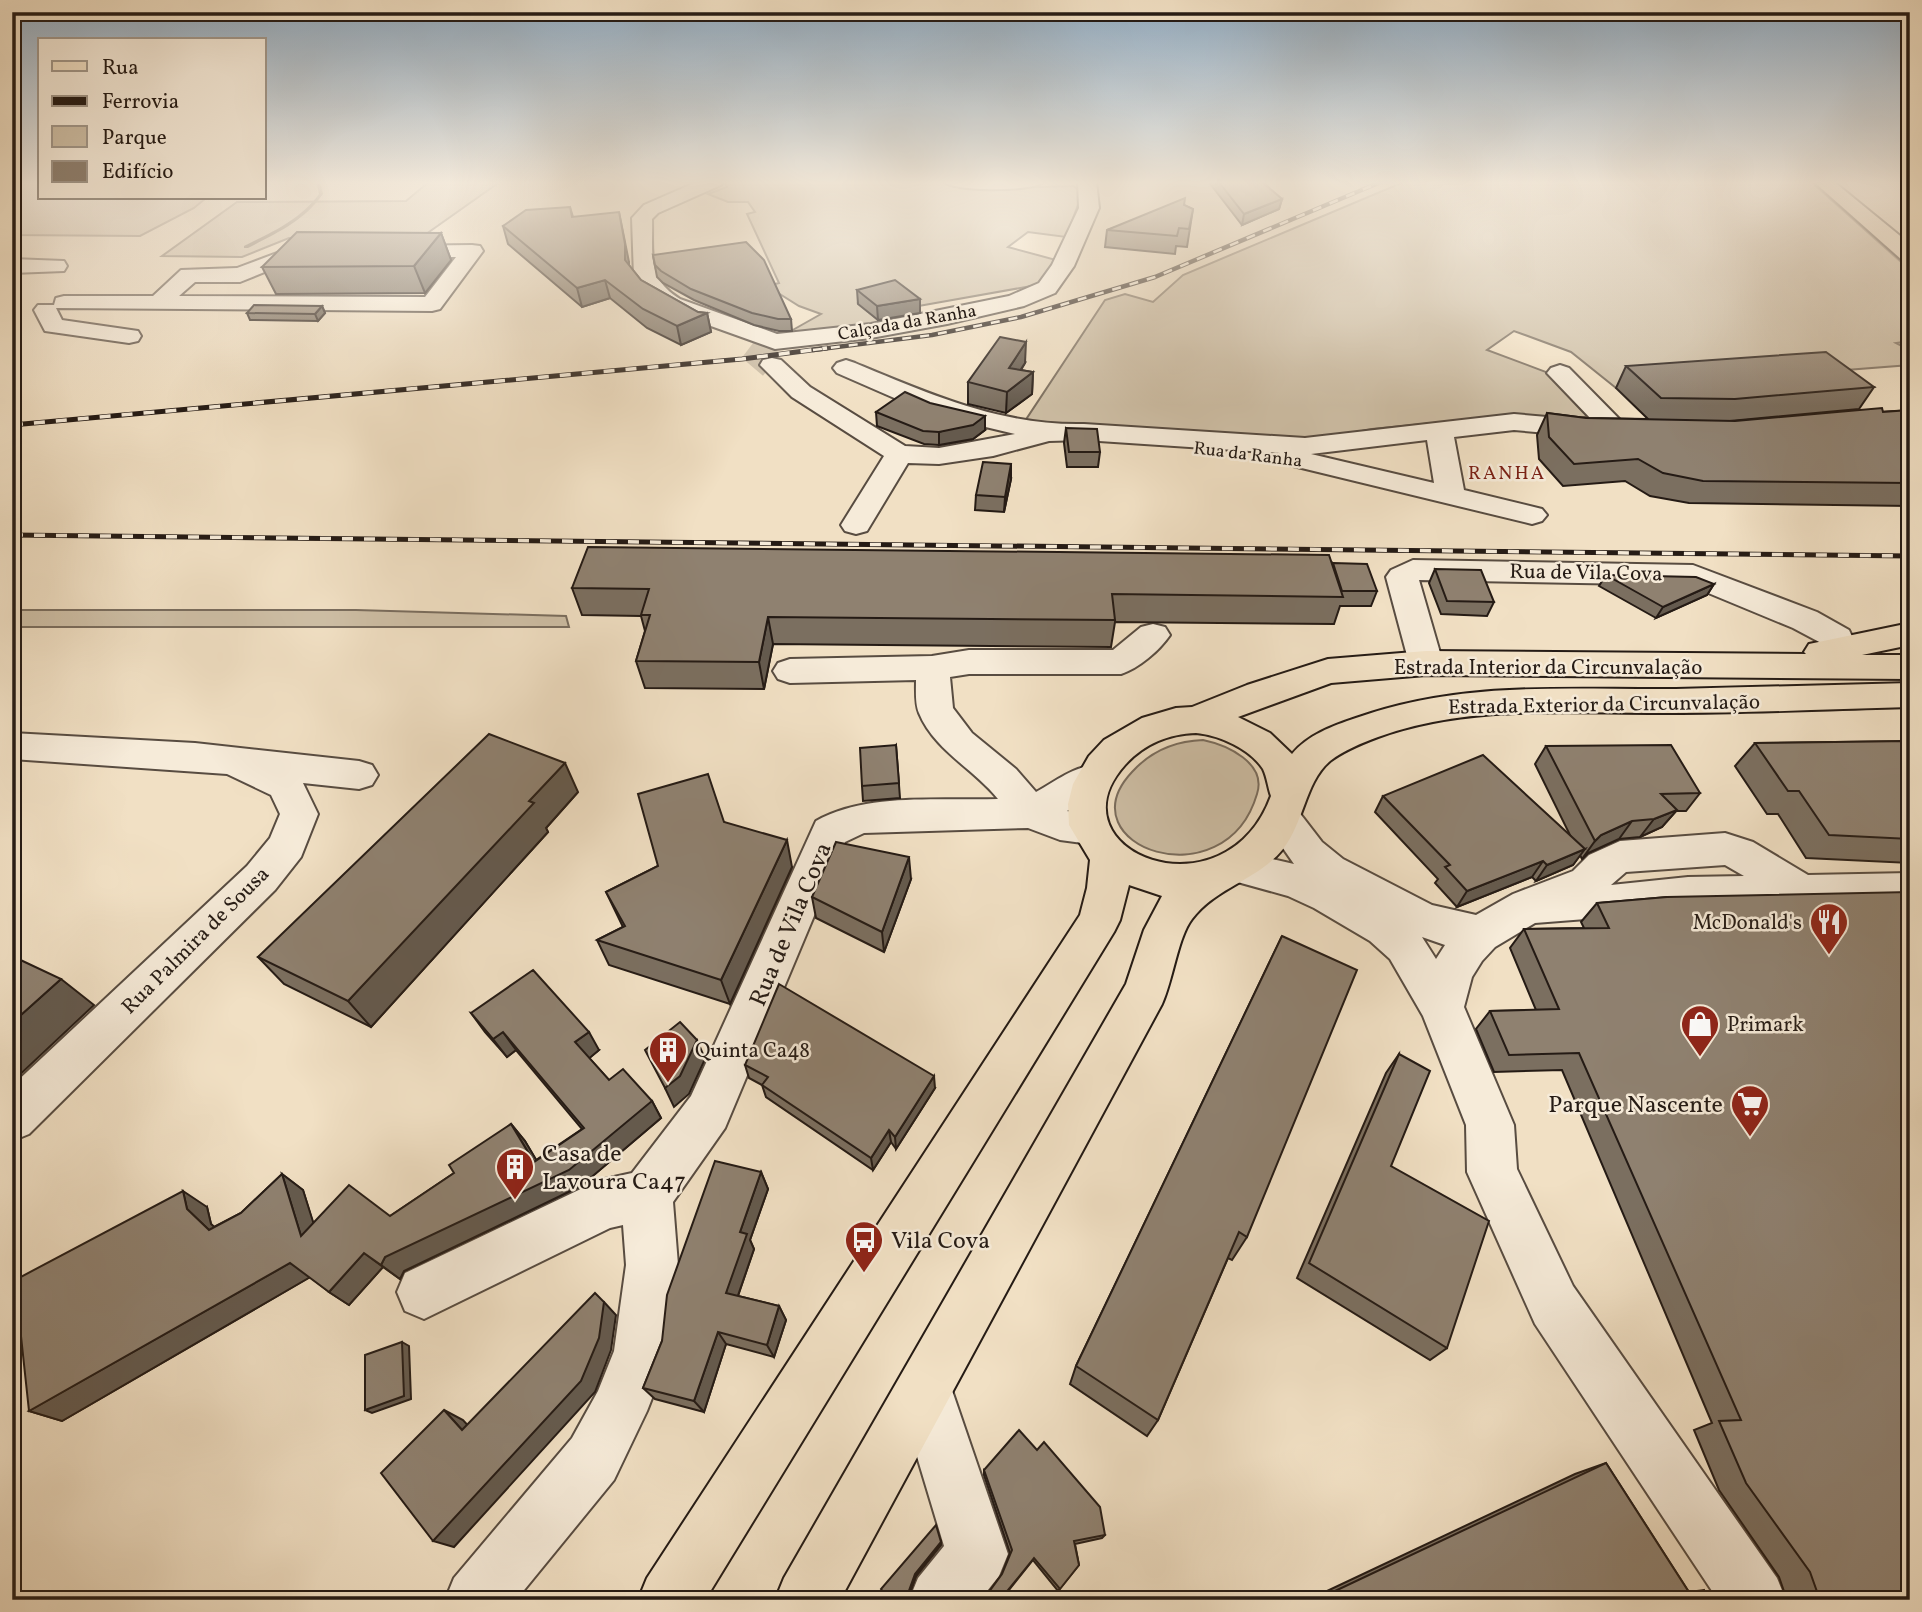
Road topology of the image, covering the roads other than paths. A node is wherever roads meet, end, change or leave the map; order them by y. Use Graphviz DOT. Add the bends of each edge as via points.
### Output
graph roads {
  1 [pos="287,256"];
  2 [pos="468,256"];
  3 [pos="643,256"];
  4 [pos="1067,256"];
  5 [pos="12,266"];
  6 [pos="56,266"];
  7 [pos="159,303"];
  8 [pos="691,311"];
  9 [pos="129,337"];
  10 [pos="750,347"];
  11 [pos="779,349"];
  12 [pos="846,368"];
  13 [pos="1560,373"];
  14 [pos="1439,430"];
  15 [pos="1084,432"];
  16 [pos="1048,433"];
  17 [pos="899,454"];
  18 [pos="1450,495"];
  19 [pos="1532,515"];
  20 [pos="856,525"];
  21 [pos="1910,634"];
  22 [pos="1153,635"];
  23 [pos="1841,649"];
  24 [pos="1426,663"];
  25 [pos="1690,666"];
  26 [pos="1910,667"];
  27 [pos="932,668"];
  28 [pos="790,671"];
  29 [pos="1910,695"];
  30 [pos="1782,700"];
  31 [pos="1910,711"];
  32 [pos="1196,720"];
  33 [pos="12,746"];
  34 [pos="233,761"];
  35 [pos="359,775"];
  36 [pos="1095,776"];
  37 [pos="1285,806"];
  38 [pos="1031,813"];
  39 [pos="1100,842"];
  40 [pos="1225,871"];
  41 [pos="1910,890"];
  42 [pos="1480,934"];
  43 [pos="1442,1007"];
  44 [pos="12,1118"];
  45 [pos="647,1195"];
  46 [pos="424,1292"];
  47 [pos="925,1390"];
  48 [pos="476,1600"];
  49 [pos="669,1600"];
  50 [pos="806,1600"];
  51 [pos="940,1600"];
  52 [pos="1755,1600"];
  1 -- 7 [label="street" via="240,275 188,275"];
  2 -- 7 [label="street" via="432,304"];
  3 -- 8 [label="street" via="643,278 655,292"];
  4 -- 11 [label="street, Calçada da Ranha" via="1046,288 1016,301"];
  5 -- 6 [label="street"];
  7 -- 9 [label="street" via="55,306 53,326"];
  8 -- 10 [label="street"];
  8 -- 11 [label="street, Calçada da Ranha"];
  11 -- 17 [label="street" via="801,392"];
  12 -- 16 [label="street" via="940,408"];
  13 -- 14 [label="street, Rua da Ranha" via="1630,430 1514,422"];
  14 -- 15 [label="street, Rua da Ranha" via="1306,446"];
  14 -- 18 [label="street"];
  15 -- 16 [label="street, Rua da Ranha"];
  15 -- 18 [label="street, Rua da Ranha" via="1126,442 1286,456"];
  16 -- 17 [label="street, Rua da Ranha" via="939,456"];
  17 -- 20 [label="street"];
  18 -- 19 [label="street, Rua da Ranha"];
  21 -- 23 [label="main road"];
  22 -- 27 [label="street" via="1121,662 970,662"];
  23 -- 24 [label="street, Rua de Vila Cova" via="1837,638 1805,620 1693,575 1413,570 1402,577"];
  23 -- 25 [label="main road"];
  24 -- 25 [label="main road, Estrada Interior da Circunvalação"];
  24 -- 32 [label="main road, Estrada Interior da Circunvalação" via="1328,671"];
  25 -- 26 [label="main road, Estrada Interior da Circunvalação"];
  27 -- 28 [label="street"];
  27 -- 38 [label="street" via="935,711 959,742 1003,779"];
  29 -- 30 [label="main road, Estrada Exterior da Circunvalação"];
  30 -- 31 [label="main road"];
  30 -- 37 [label="main road, Estrada Exterior da Circunvalação" via="1510,702 1434,708 1368,726 1322,747 1305,764"];
  32 -- 36 [label="main road" via="1139,734"];
  32 -- 37 [label="main road" via="1231,726 1262,746 1281,768"];
  33 -- 34 [label="street"];
  34 -- 35 [label="street"];
  34 -- 44 [label="street, Rua Palmira de Sousa" via="285,785 299,814 287,846 261,878"];
  36 -- 38 [label="street, Rua de Vila Cova"];
  36 -- 39 [label="main road" via="1087,802"];
  37 -- 40 [label="main road" via="1264,844"];
  37 -- 42 [label="street" via="1308,853 1329,870 1419,918"];
  38 -- 39 [label="street, Rua de Vila Cova"];
  38 -- 45 [label="street, Rua de Vila Cova" via="864,818 830,832 708,1112"];
  39 -- 40 [label="main road" via="1144,876 1175,881"];
  39 -- 49 [label="main road" via="1108,888 1099,920"];
  40 -- 43 [label="street" via="1296,881 1385,928 1405,946"];
  40 -- 47 [label="main road" via="1177,907 1146,990"];
  41 -- 42 [label="street" via="1688,894 1528,906"];
  42 -- 43 [label="street" via="1452,971"];
  43 -- 52 [label="street" via="1490,1125 1492,1172 1554,1305"];
  45 -- 46 [label="street" via="605,1204"];
  45 -- 48 [label="street" via="652,1265 642,1352 618,1411 593,1459"];
  47 -- 50 [label="main road"];
  47 -- 51 [label="street" via="977,1554"];
}
